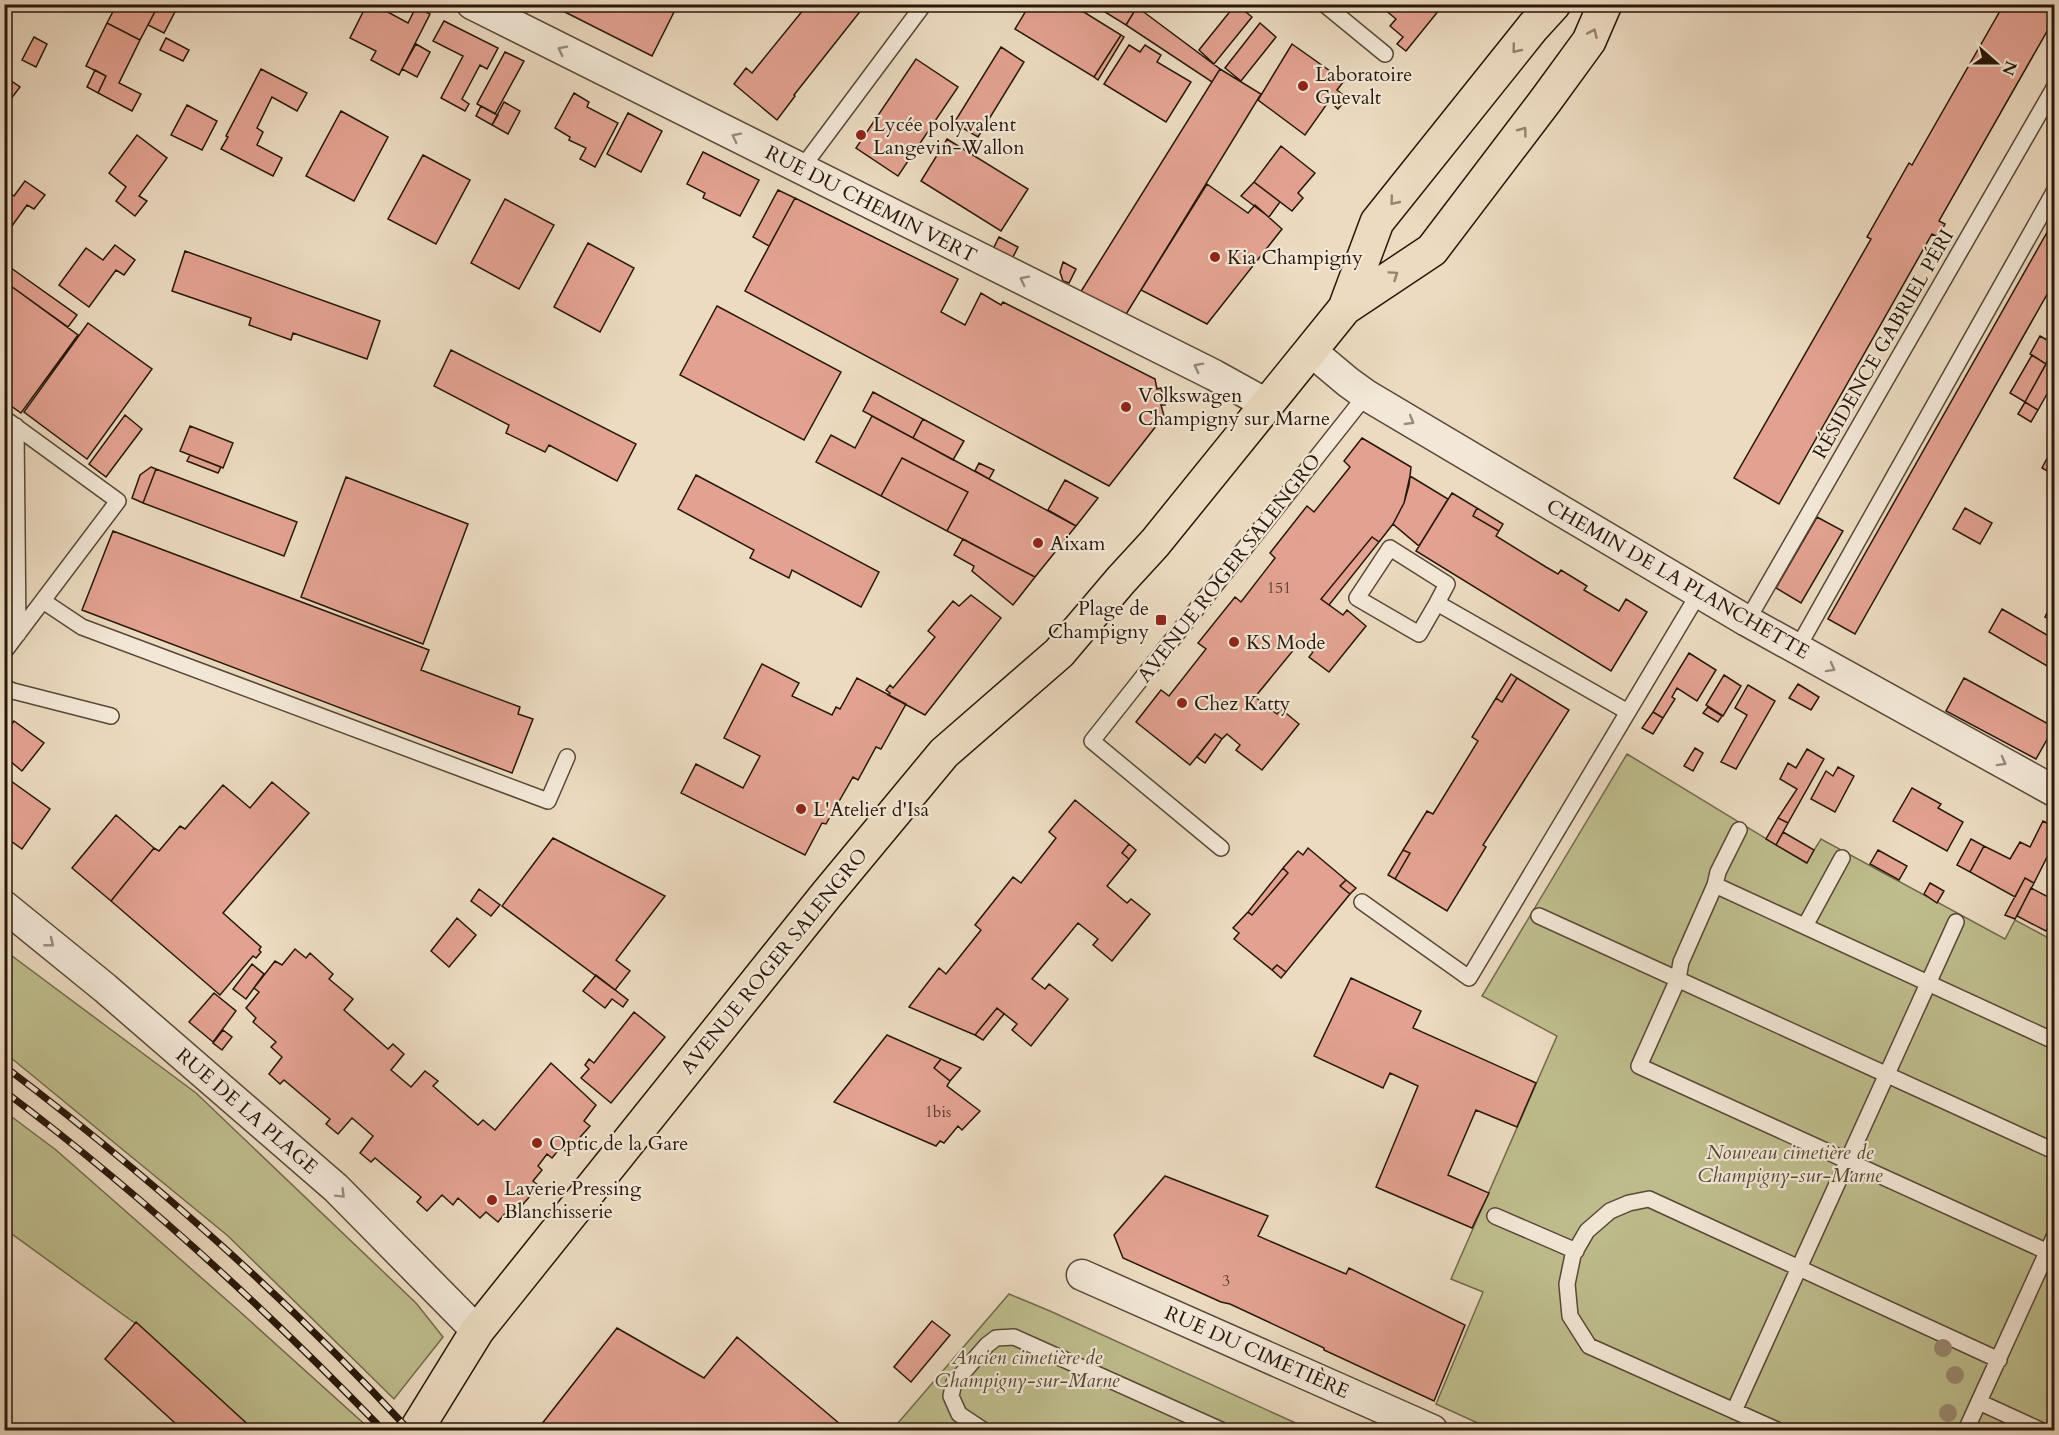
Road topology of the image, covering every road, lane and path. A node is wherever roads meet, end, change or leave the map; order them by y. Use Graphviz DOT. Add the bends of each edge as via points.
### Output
graph roads {
  1 [pos="472,4"];
  2 [pos="924,4"];
  3 [pos="1324,4"];
  4 [pos="1554,4"];
  5 [pos="1605,4"];
  6 [pos="1385,54"];
  7 [pos="2055,88"];
  8 [pos="801,169"];
  9 [pos="2055,192"];
  10 [pos="1346,308"];
  11 [pos="1311,351"];
  12 [pos="1366,395"];
  13 [pos="1268,405"];
  14 [pos="10,422"];
  15 [pos="1699,593"];
  16 [pos="43,601"];
  17 [pos="1437,603"];
  18 [pos="1747,621"];
  19 [pos="18,634"];
  20 [pos="1797,649"];
  21 [pos="4,652"];
  22 [pos="4,687"];
  23 [pos="1628,712"];
  24 [pos="111,716"];
  25 [pos="567,757"];
  26 [pos="2055,791"];
  27 [pos="1739,830"];
  28 [pos="1221,848"];
  29 [pos="1842,858"];
  30 [pos="1715,885"];
  31 [pos="1362,902"];
  32 [pos="4,906"];
  33 [pos="1539,916"];
  34 [pos="1956,922"];
  35 [pos="1806,926"];
  36 [pos="1678,979"];
  37 [pos="1928,983"];
  38 [pos="2055,1041"];
  39 [pos="1886,1075"];
  40 [pos="2055,1151"];
  41 [pos="1847,1161"];
  42 [pos="1495,1215"];
  43 [pos="2055,1237"];
  44 [pos="1576,1251"];
  45 [pos="2048,1252"];
  46 [pos="1800,1268"];
  47 [pos="1083,1275"];
  48 [pos="477,1331"];
  49 [pos="1999,1360"];
  50 [pos="1979,1402"];
  51 [pos="1734,1411"];
  52 [pos="416,1431"];
  53 [pos="983,1431"];
  54 [pos="1221,1431"];
  55 [pos="1432,1431"];
  56 [pos="1777,1431"];
  57 [pos="1966,1431"];
  58 [pos="2040,1431"];
  8 -- 1 [label="street, RUE DU CHEMIN VERT, one-way"];
  2 -- 8 [label="lane"];
  3 -- 6 [label="lane"];
  4 -- 10 [label="main road, AVENUE ROGER SALENGRO, one-way" via="1377,222"];
  10 -- 5 [label="main road, AVENUE ROGER SALENGRO, one-way" via="1432,250 1589,41"];
  7 -- 18 [label="lane, RÉSIDENCE GABRIEL PÉRI"];
  13 -- 8 [label="street, RUE DU CHEMIN VERT, one-way"];
  9 -- 20 [label="lane"];
  10 -- 11 [label="main road, AVENUE ROGER SALENGRO"];
  11 -- 12 [label="street, CHEMIN DE LA PLANCHETTE"];
  11 -- 13 [label="main road, AVENUE ROGER SALENGRO"];
  12 -- 15 [label="street, CHEMIN DE LA PLANCHETTE, one-way"];
  12 -- 28 [label="lane, AVENUE ROGER SALENGRO" via="1092,741"];
  13 -- 48 [label="main road, AVENUE ROGER SALENGRO" via="1059,653 944,753"];
  14 -- 16 [label="lane" via="118,501"];
  14 -- 19 [label="lane"];
  15 -- 18 [label="street, CHEMIN DE LA PLANCHETTE"];
  15 -- 23 [label="lane"];
  16 -- 19 [label="lane"];
  16 -- 25 [label="lane" via="82,627 548,801"];
  17 -- 17 [label="lane" via="1448,584 1390,548 1357,598 1419,634"];
  17 -- 23 [label="lane"];
  18 -- 20 [label="street, CHEMIN DE LA PLANCHETTE"];
  19 -- 21 [label="lane"];
  20 -- 26 [label="street, CHEMIN DE LA PLANCHETTE, one-way"];
  22 -- 24 [label="lane"];
  23 -- 31 [label="lane" via="1469,978"];
  27 -- 30 [label="lane"];
  29 -- 35 [label="lane"];
  30 -- 35 [label="lane"];
  30 -- 36 [label="lane" via="1681,962"];
  32 -- 48 [label="street, RUE DE LA PLAGE, one-way" via="336,1188"];
  33 -- 36 [label="lane"];
  34 -- 37 [label="lane"];
  35 -- 37 [label="lane"];
  36 -- 39 [label="lane"];
  36 -- 41 [label="lane" via="1640,1066"];
  37 -- 38 [label="lane"];
  37 -- 39 [label="lane"];
  39 -- 40 [label="lane"];
  39 -- 41 [label="lane"];
  41 -- 45 [label="lane"];
  41 -- 46 [label="lane"];
  42 -- 44 [label="lane"];
  43 -- 45 [label="lane"];
  44 -- 46 [label="lane" via="1587,1231 1610,1211 1649,1199"];
  44 -- 51 [label="lane" via="1567,1284 1570,1316 1589,1346"];
  45 -- 49 [label="lane"];
  46 -- 49 [label="lane"];
  46 -- 51 [label="lane"];
  47 -- 55 [label="street, RUE DU CIMETIÈRE"];
  48 -- 52 [label="main road, AVENUE ROGER SALENGRO"];
  49 -- 50 [label="lane"];
  50 -- 57 [label="lane"];
  50 -- 58 [label="lane"];
  51 -- 56 [label="lane"];
  53 -- 54 [label="lane" via="959,1414 951,1396 954,1383 987,1345 1004,1336 1014,1337"];
}
